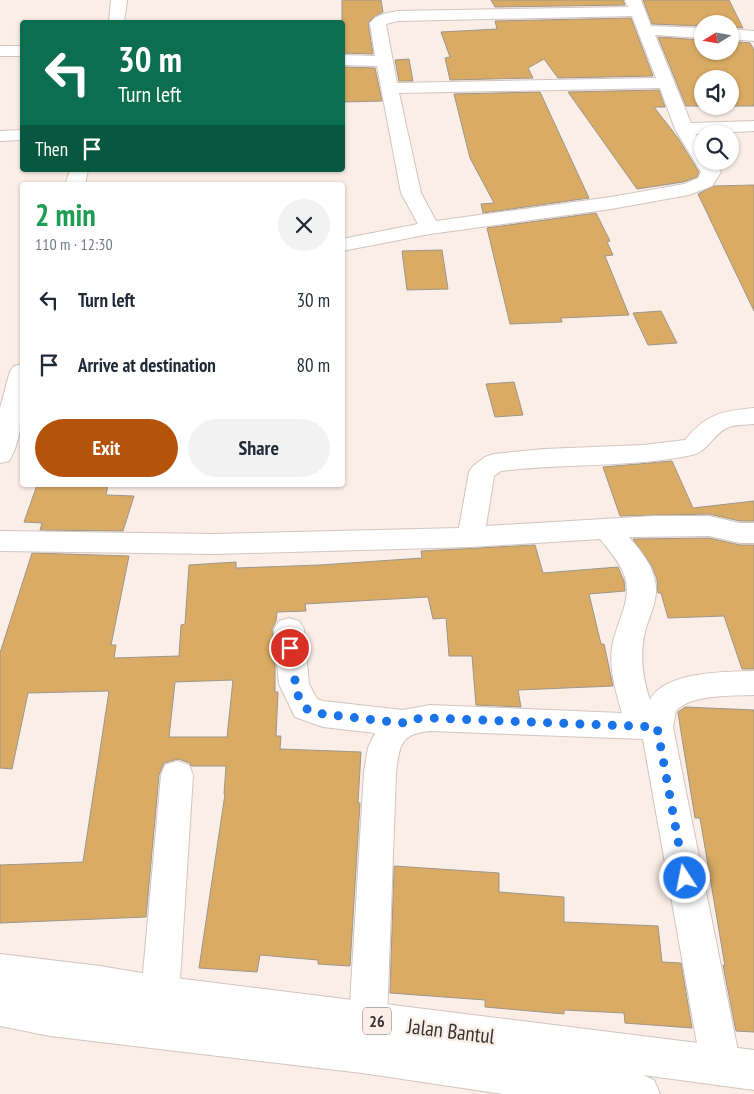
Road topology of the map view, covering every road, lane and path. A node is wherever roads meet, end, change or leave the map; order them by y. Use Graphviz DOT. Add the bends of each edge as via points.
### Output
graph roads {
  1 [pos="119,0"];
  2 [pos="635,6"];
  3 [pos="117,20"];
  4 [pos="644,30"];
  5 [pos="694,33"];
  6 [pos="739,35"];
  7 [pos="754,36"];
  8 [pos="0,51"];
  9 [pos="20,51"];
  10 [pos="345,60"];
  11 [pos="384,61"];
  12 [pos="666,83"];
  13 [pos="390,88"];
  14 [pos="0,121"];
  15 [pos="20,121"];
  16 [pos="754,126"];
  17 [pos="684,129"];
  18 [pos="20,135"];
  19 [pos="0,136"];
  20 [pos="694,145"];
  21 [pos="710,170"];
  22 [pos="430,228"];
  23 [pos="345,244"];
  24 [pos="20,379"];
  25 [pos="754,416"];
  26 [pos="0,455"];
  27 [pos="606,529"];
  28 [pos="754,533"];
  29 [pos="470,537"];
  30 [pos="0,542"];
  31 [pos="289,629"];
  32 [pos="754,683"];
  33 [pos="402,723"];
  34 [pos="650,727"];
  35 [pos="177,775"];
  36 [pos="0,972"];
  37 [pos="160,995"];
  38 [pos="0,1007"];
  39 [pos="368,1020"];
  40 [pos="738,1068"];
  41 [pos="640,1094"];
  1 -- 3 [label="street"];
  2 -- 4 [label="street"];
  2 -- 11 [label="street" via="385,18 378,23"];
  4 -- 5 [label="street"];
  4 -- 12 [label="street"];
  6 -- 7 [label="street"];
  8 -- 9 [label="street"];
  10 -- 11 [label="street"];
  11 -- 13 [label="street"];
  12 -- 13 [label="street"];
  12 -- 17 [label="street"];
  13 -- 22 [label="street" via="411,193"];
  14 -- 15 [label="street"];
  16 -- 17 [label="street"];
  17 -- 20 [label="street"];
  18 -- 19 [label="street"];
  21 -- 22 [label="street" via="705,182 689,189"];
  22 -- 23 [label="street"];
  24 -- 26 [label="street"];
  25 -- 29 [label="street" via="716,422 709,426 694,447 686,449 494,463 482,472"];
  27 -- 28 [label="street" via="709,526 740,534"];
  27 -- 29 [label="street"];
  27 -- 34 [label="street" via="639,571 642,582 642,597 627,647 627,672"];
  29 -- 30 [label="street" via="214,544"];
  31 -- 33 [label="street" via="294,684 306,708 323,714"];
  32 -- 34 [label="street" via="687,690 672,696"];
  33 -- 34 [label="street" via="430,718"];
  33 -- 39 [label="street" via="390,733 380,772"];
  34 -- 40 [label="street"];
  35 -- 37 [label="street"];
  36 -- 37 [label="street, Jalan Bantul / 26"];
  37 -- 39 [label="street, Jalan Bantul / 26"];
  38 -- 41 [label="street, Jalan Bantul / 26" via="50,1017 362,1054"];
  39 -- 40 [label="street, Jalan Bantul / 26"];
}
